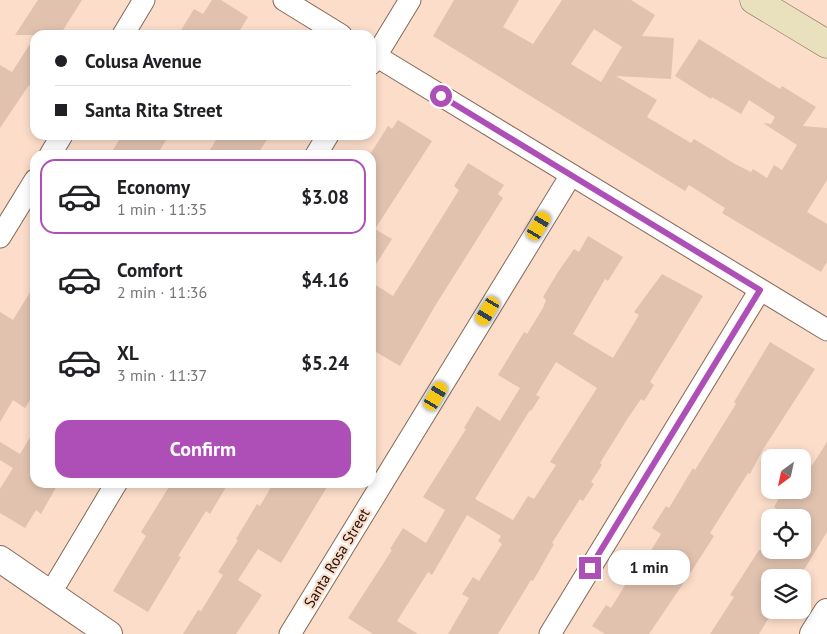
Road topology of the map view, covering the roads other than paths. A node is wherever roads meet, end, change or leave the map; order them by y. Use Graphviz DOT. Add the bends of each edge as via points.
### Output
graph roads {
  1 [pos="144,0"];
  2 [pos="284,0"];
  3 [pos="410,0"];
  4 [pos="754,0"];
  5 [pos="126,30"];
  6 [pos="333,30"];
  7 [pos="827,44"];
  8 [pos="376,53"];
  9 [pos="376,60"];
  10 [pos="570,175"];
  11 [pos="30,188"];
  12 [pos="0,237"];
  13 [pos="760,290"];
  14 [pos="827,330"];
  15 [pos="113,488"];
  16 [pos="0,559"];
  17 [pos="50,594"];
  18 [pos="827,612"];
  19 [pos="109,634"];
  20 [pos="290,634"];
  21 [pos="550,634"];
  22 [pos="813,634"];
  1 -- 5 [label="street"];
  2 -- 6 [label="street"];
  3 -- 8 [label="street"];
  4 -- 7 [label="main road"];
  9 -- 10 [label="street"];
  10 -- 13 [label="street"];
  10 -- 20 [label="street, Santa Rosa Street"];
  11 -- 12 [label="street"];
  13 -- 14 [label="street"];
  13 -- 21 [label="street"];
  15 -- 17 [label="street"];
  16 -- 17 [label="street"];
  17 -- 19 [label="street"];
  18 -- 22 [label="street"];
}
